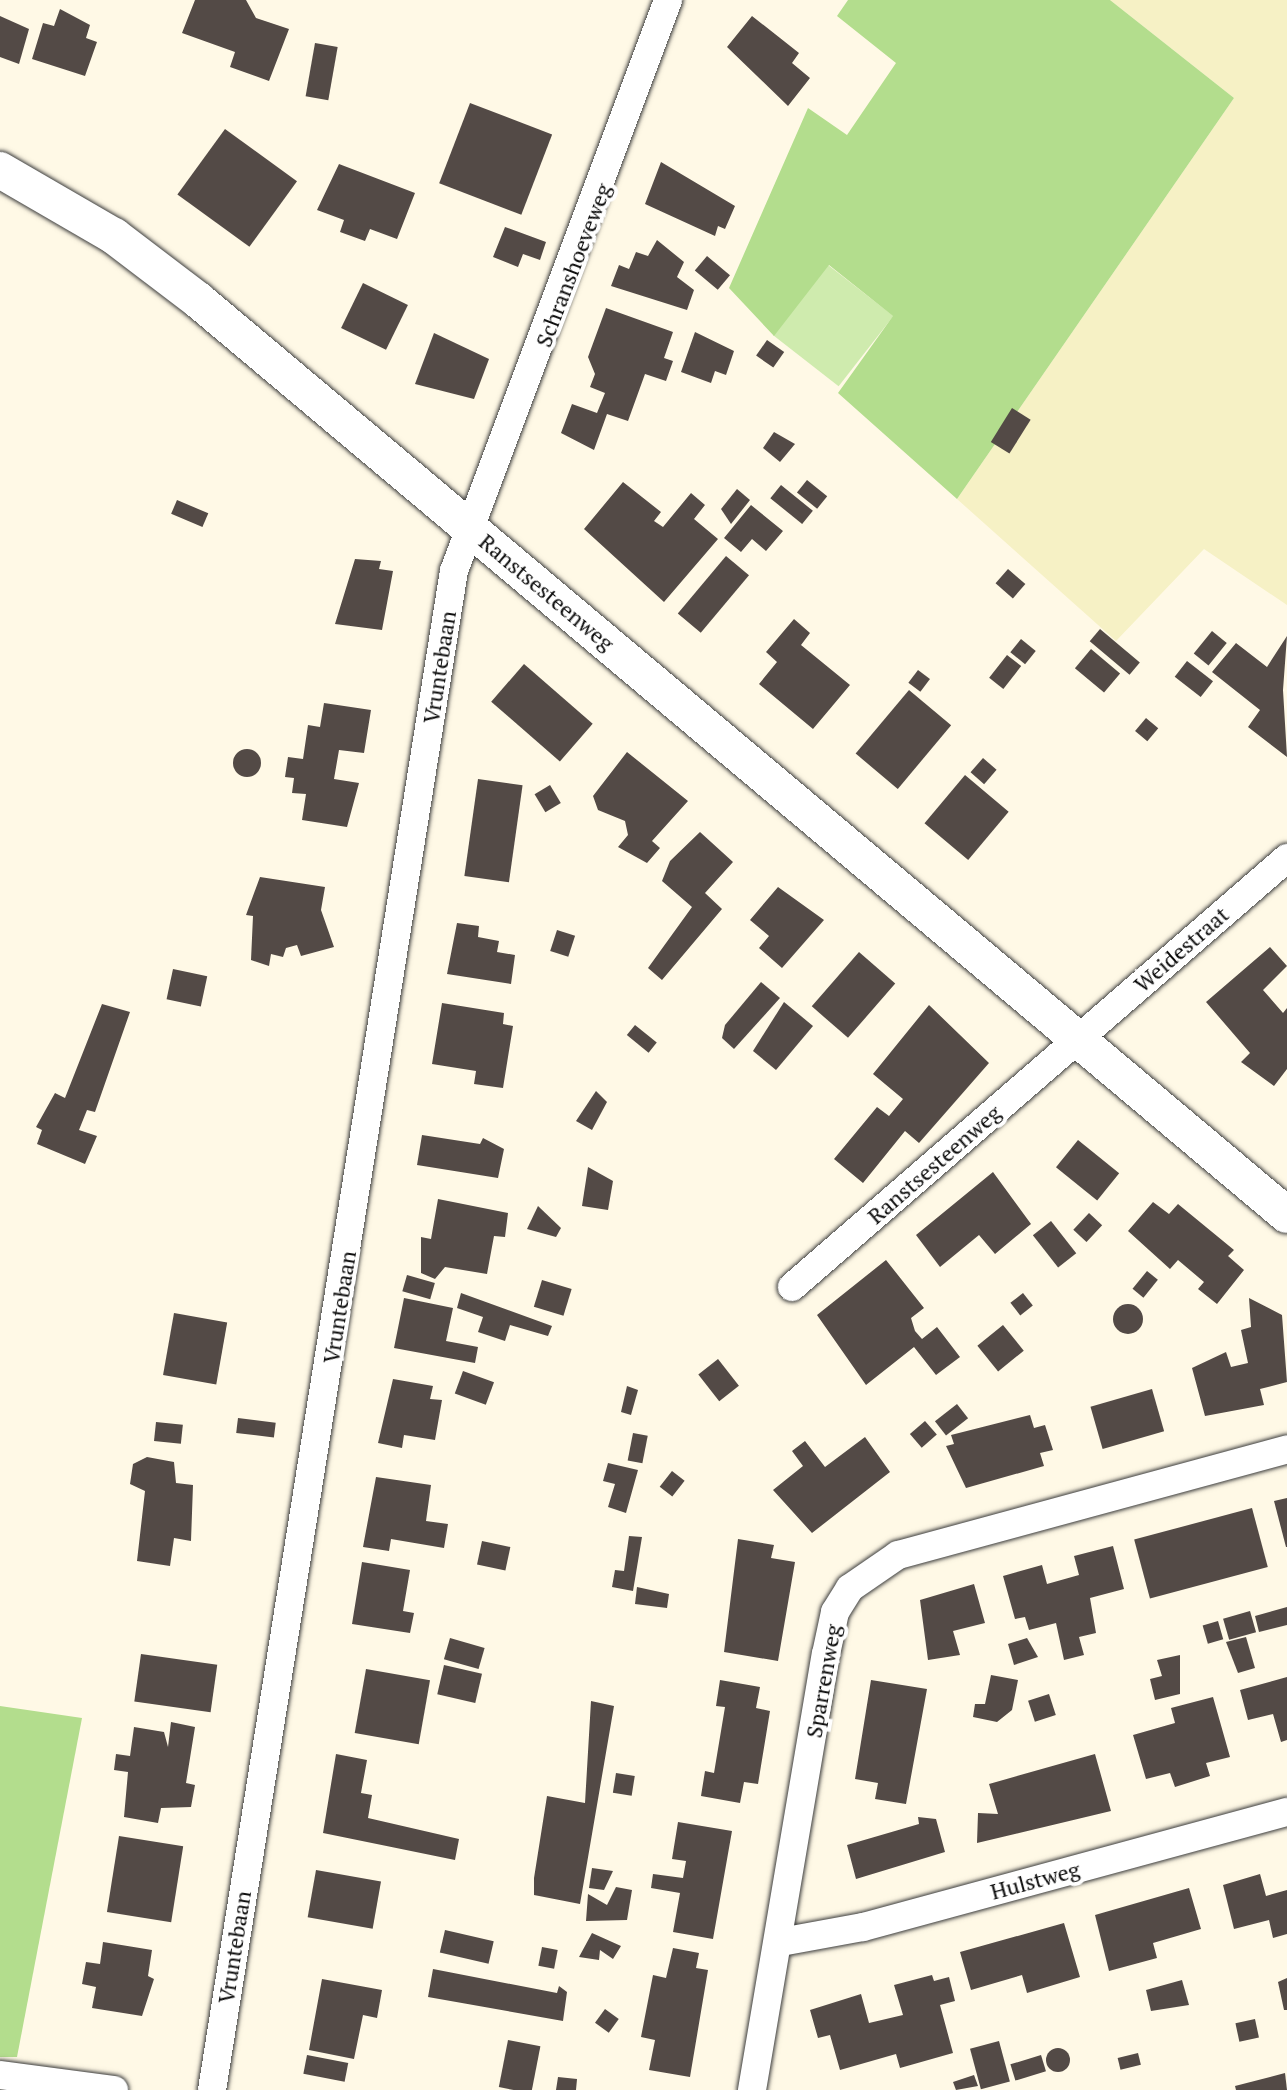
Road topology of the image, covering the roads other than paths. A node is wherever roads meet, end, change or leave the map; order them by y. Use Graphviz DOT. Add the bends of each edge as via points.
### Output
graph roads {
  1 [pos="668,0"];
  2 [pos="0,170"];
  3 [pos="471,527"];
  4 [pos="1287,858"];
  5 [pos="1075,1040"];
  6 [pos="1287,1215"];
  7 [pos="792,1287"];
  8 [pos="1287,1449"];
  9 [pos="1287,1812"];
  10 [pos="781,1942"];
  11 [pos="0,2075"];
  12 [pos="114,2090"];
  13 [pos="211,2090"];
  14 [pos="752,2090"];
  1 -- 3 [label="street, Schranshoeveweg"];
  2 -- 3 [label="street, Ranstsesteenweg" via="160,269"];
  3 -- 5 [label="street, Ranstsesteenweg"];
  3 -- 13 [label="street, Vruntebaan" via="454,571"];
  4 -- 5 [label="street, Weidestraat"];
  5 -- 6 [label="street, Ranstsesteenweg"];
  5 -- 7 [label="street, Ranstsesteenweg"];
  8 -- 10 [label="street, Sparrenweg" via="898,1555 850,1588 835,1612 826,1654"];
  9 -- 10 [label="street, Hulstweg" via="863,1927"];
  10 -- 14 [label="street, Sparrenweg"];
  11 -- 12 [label="street"];
}
